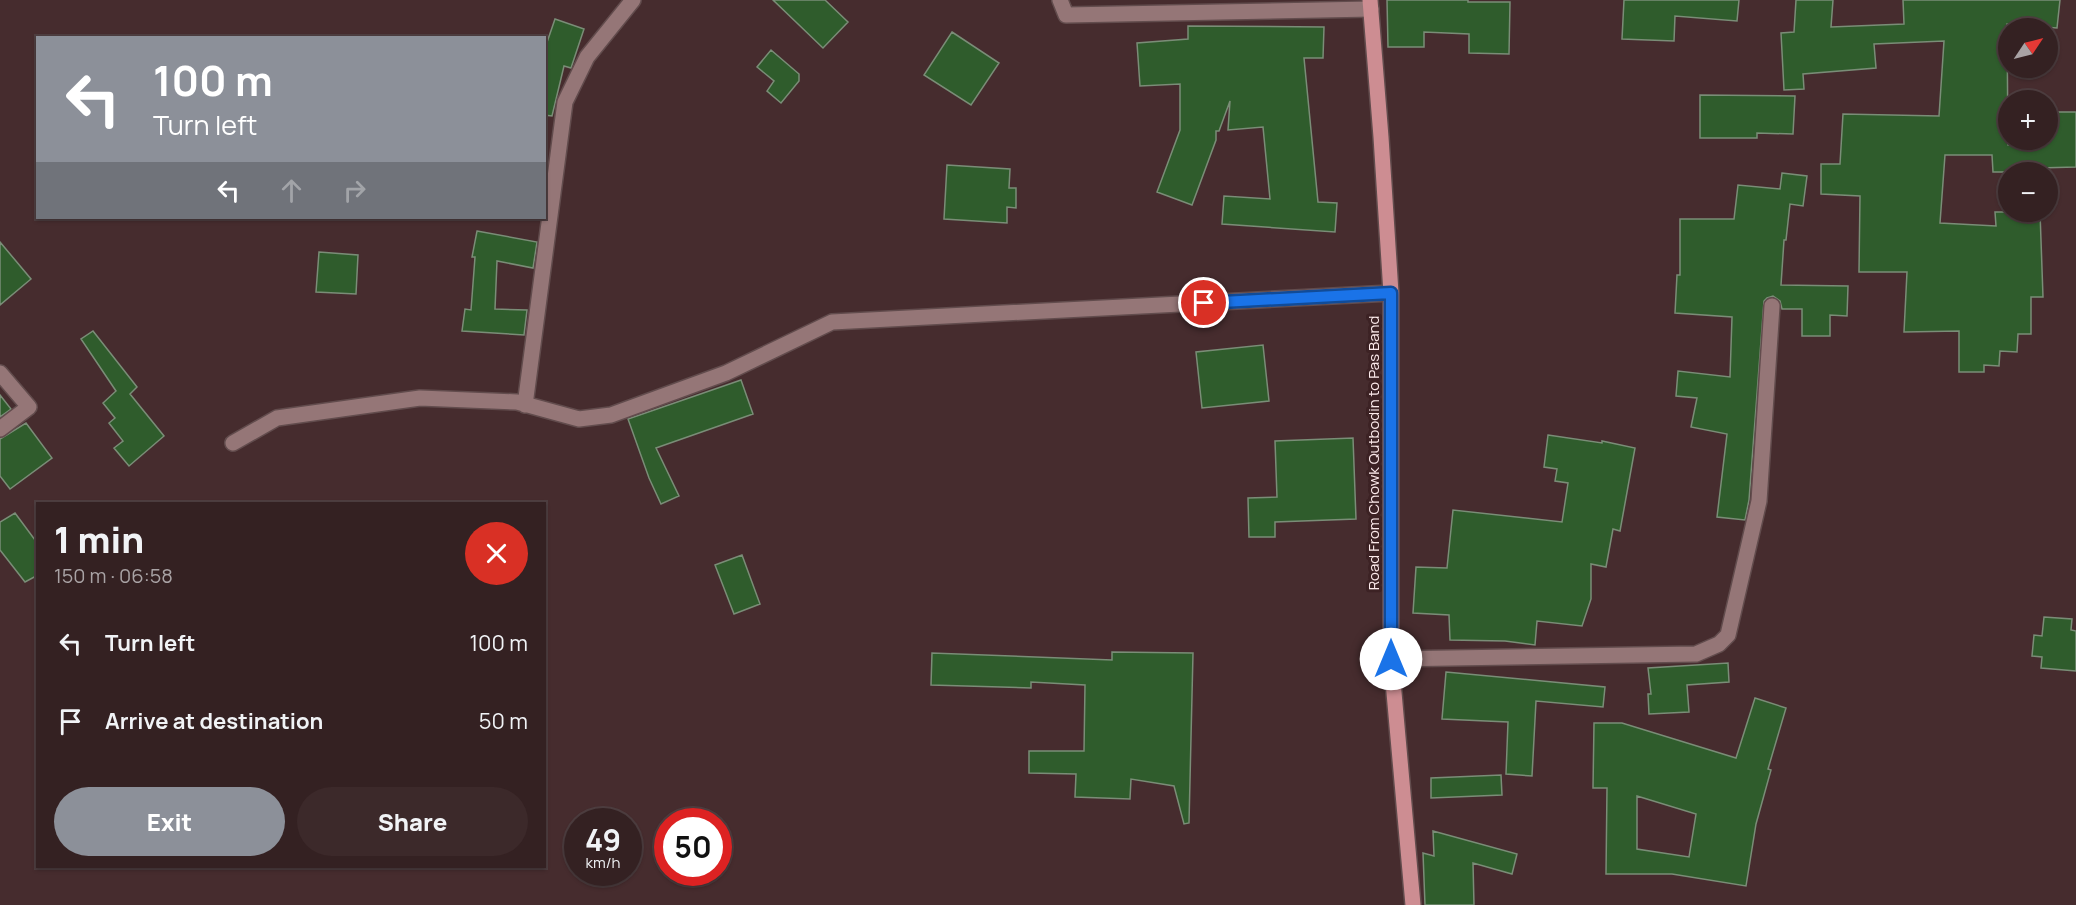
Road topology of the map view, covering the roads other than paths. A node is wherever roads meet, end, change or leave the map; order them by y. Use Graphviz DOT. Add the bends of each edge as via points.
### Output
graph roads {
  1 [pos="633,0"];
  2 [pos="1060,0"];
  3 [pos="1370,5"];
  4 [pos="1391,293"];
  5 [pos="1772,306"];
  6 [pos="0,373"];
  7 [pos="525,405"];
  8 [pos="0,429"];
  9 [pos="233,443"];
  10 [pos="1391,659"];
  11 [pos="1413,905"];
  1 -- 7 [label="street" via="587,57 565,102"];
  2 -- 3 [label="street" via="1066,15"];
  3 -- 4 [label="main road, Road From Chowk Qutbodin to Pas Band"];
  4 -- 7 [label="street" via="832,322 726,374 611,415 579,418"];
  4 -- 10 [label="main road, Road From Chowk Qutbodin to Pas Band"];
  5 -- 10 [label="street" via="1759,501 1728,635 1719,644 1696,654"];
  6 -- 8 [label="street" via="29,407"];
  7 -- 9 [label="street" via="420,398 278,418"];
  10 -- 11 [label="main road, Road From Chowk Qutbodin to Pas Band"];
}
